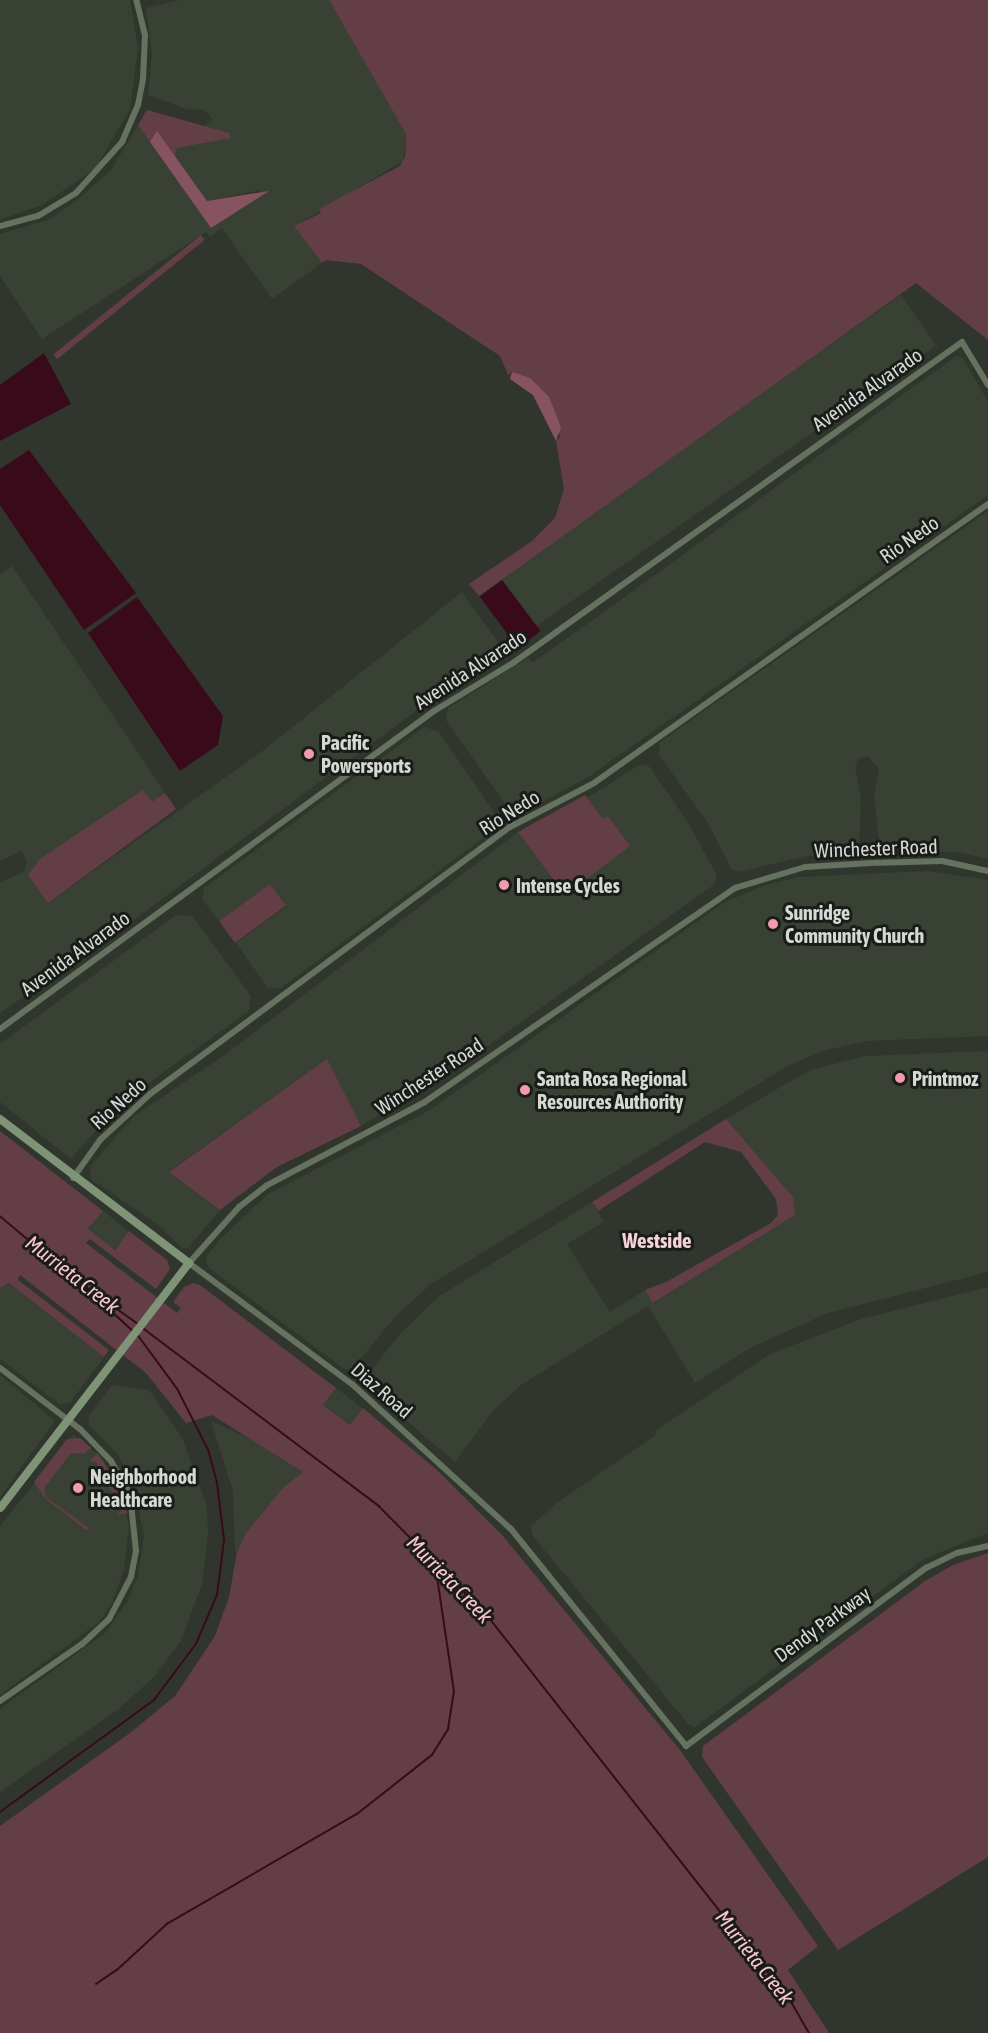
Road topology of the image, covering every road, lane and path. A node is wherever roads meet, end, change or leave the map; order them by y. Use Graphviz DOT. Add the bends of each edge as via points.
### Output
graph roads {
  1 [pos="136,0"];
  2 [pos="0,226"];
  3 [pos="988,385"];
  4 [pos="988,504"];
  5 [pos="988,871"];
  6 [pos="0,1029"];
  7 [pos="0,1119"];
  8 [pos="73,1178"];
  9 [pos="189,1263"];
  10 [pos="0,1368"];
  11 [pos="68,1419"];
  12 [pos="0,1508"];
  13 [pos="988,1546"];
  14 [pos="0,1701"];
  15 [pos="686,1746"];
  1 -- 2 [label="street" via="144,35 144,68 138,105 122,142 76,194 38,216"];
  3 -- 6 [label="street, Avenida Alvarado" via="962,342 513,663 434,711"];
  4 -- 8 [label="street, Rio Nedo" via="594,783 510,827 141,1101 100,1140"];
  5 -- 9 [label="street, Winchester Road" via="942,861 871,862 805,867 735,888 425,1102 266,1186 238,1207"];
  7 -- 8 [label="main road, Diaz Road"];
  8 -- 9 [label="main road, Diaz Road"];
  9 -- 11 [label="main road, Winchester Road"];
  9 -- 15 [label="street, Diaz Road" via="352,1384 511,1529"];
  10 -- 11 [label="street"];
  11 -- 12 [label="main road, Winchester Road"];
  11 -- 14 [label="street" via="102,1449 128,1487 135,1522 131,1577 109,1618 96,1632"];
  13 -- 15 [label="street, Dendy Parkway" via="957,1553 926,1568"];
}
